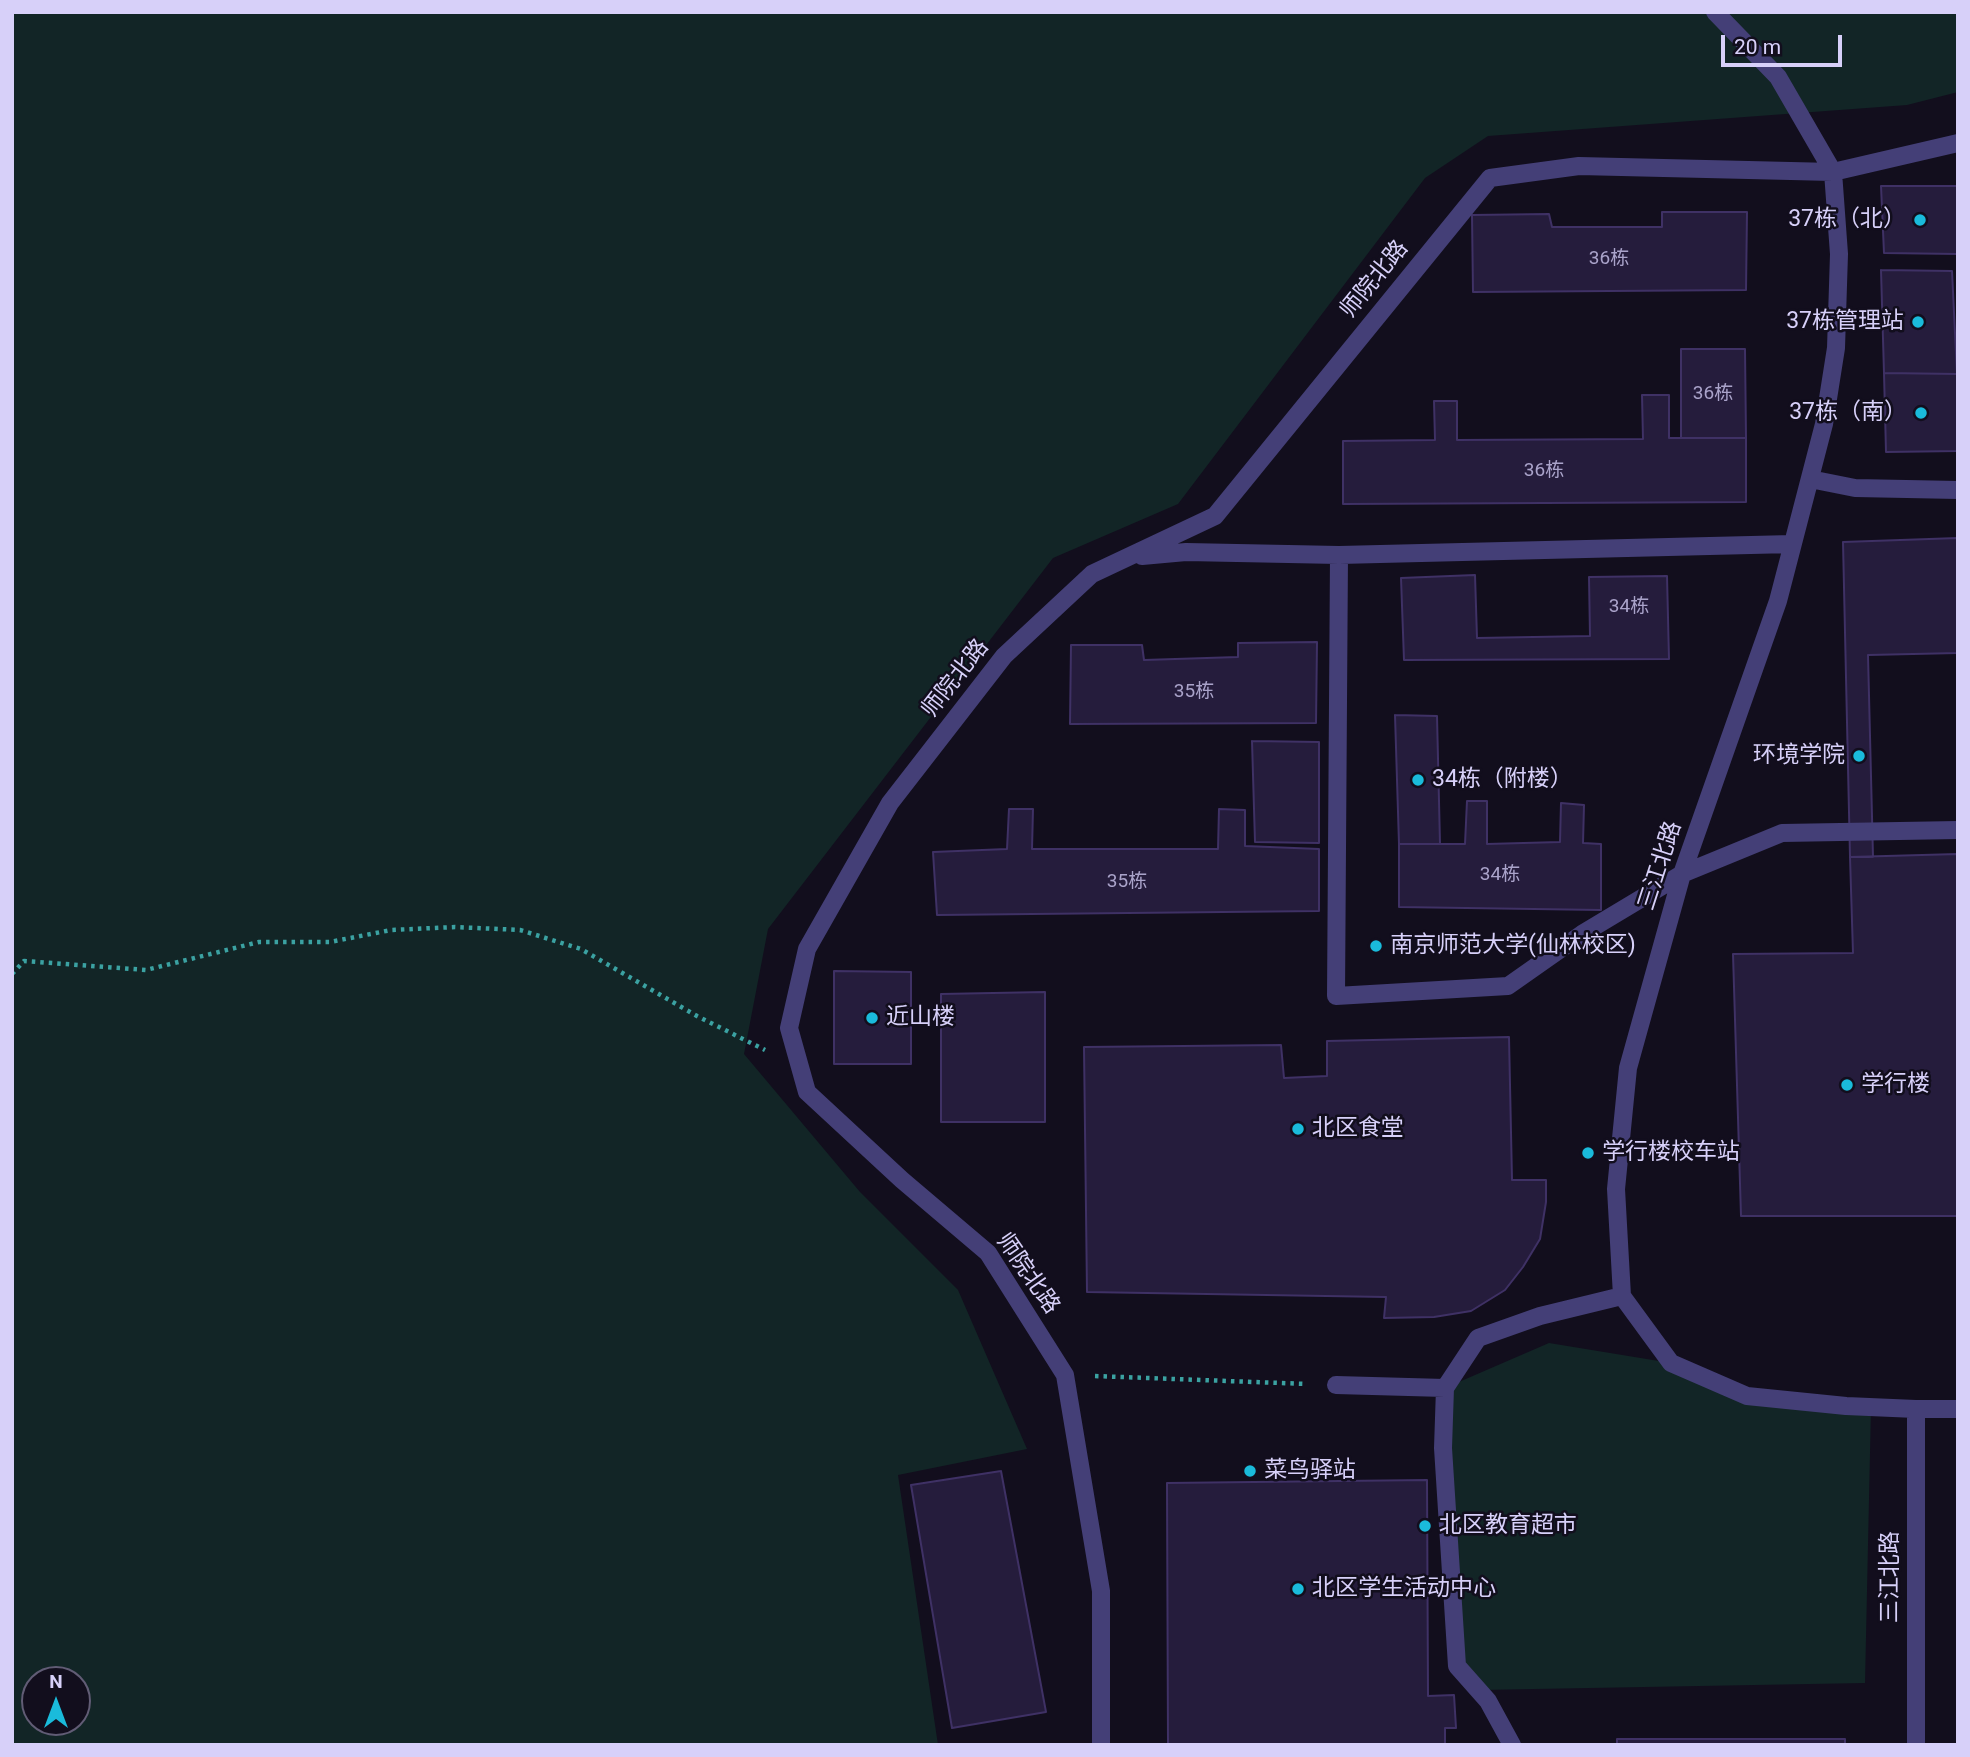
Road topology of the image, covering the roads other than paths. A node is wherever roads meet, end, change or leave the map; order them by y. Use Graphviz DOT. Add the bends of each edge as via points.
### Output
graph roads {
  1 [pos="1715,12"];
  2 [pos="1958,143"];
  3 [pos="1833,172"];
  4 [pos="1810,479"];
  5 [pos="1958,490"];
  6 [pos="1793,544"];
  7 [pos="1339,555"];
  8 [pos="1128,557"];
  9 [pos="1958,830"];
  10 [pos="1682,874"];
  11 [pos="1622,1296"];
  12 [pos="1336,1385"];
  13 [pos="1446,1388"];
  14 [pos="1916,1409"];
  15 [pos="1958,1409"];
  16 [pos="1101,1745"];
  17 [pos="1512,1745"];
  18 [pos="1916,1745"];
  1 -- 3 [label="street" via="1778,77"];
  2 -- 3 [label="street, 师院北路"];
  3 -- 4 [label="street, 三江北路" via="1839,254 1836,348"];
  3 -- 8 [label="street, 师院北路" via="1579,166 1490,178 1215,516"];
  4 -- 5 [label="street" via="1855,488"];
  4 -- 6 [label="street, 三江北路"];
  6 -- 7 [label="street"];
  6 -- 10 [label="street, 三江北路" via="1778,601"];
  7 -- 8 [label="street" via="1186,552"];
  7 -- 10 [label="street" via="1336,996 1508,986 1582,934"];
  8 -- 16 [label="street, 师院北路" via="1092,574 1004,656 890,803 807,949 789,1028 807,1092 988,1253 1065,1375 1101,1591"];
  9 -- 10 [label="street" via="1782,834"];
  10 -- 11 [label="street, 三江北路" via="1628,1068 1615,1189"];
  11 -- 13 [label="street" via="1540,1316 1478,1338"];
  11 -- 14 [label="street" via="1671,1363 1747,1396"];
  12 -- 13 [label="street"];
  13 -- 17 [label="street" via="1443,1448 1457,1666 1488,1701"];
  14 -- 15 [label="street"];
  14 -- 18 [label="street, 三江北路"];
}
